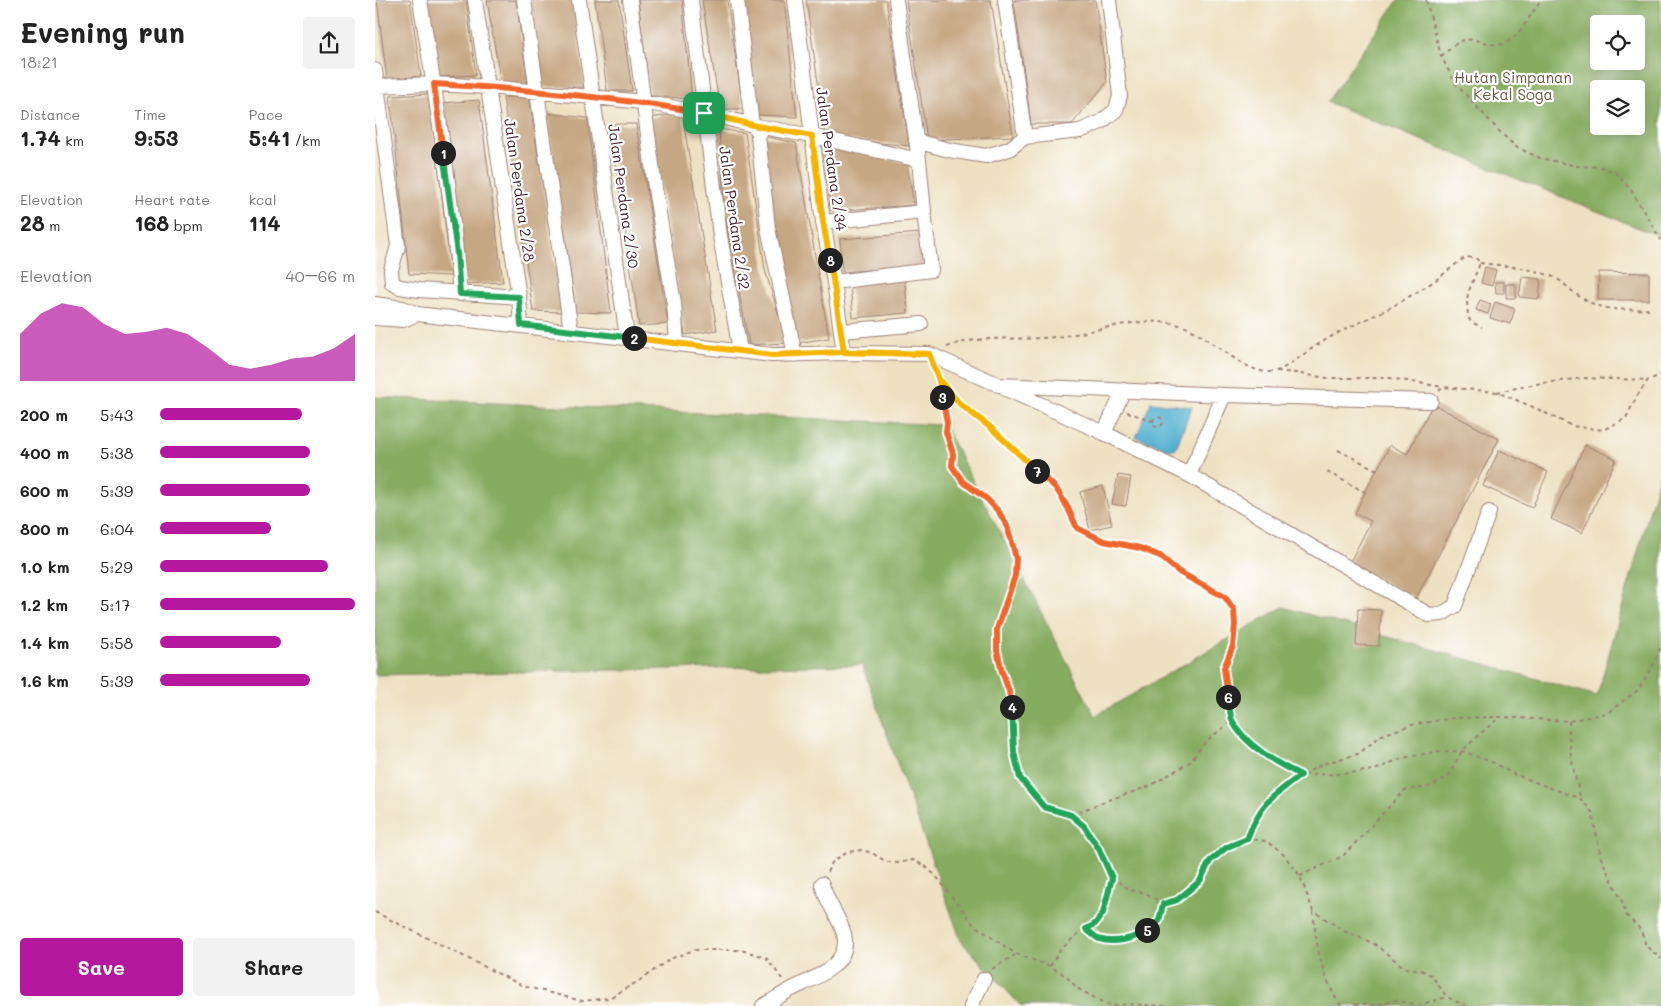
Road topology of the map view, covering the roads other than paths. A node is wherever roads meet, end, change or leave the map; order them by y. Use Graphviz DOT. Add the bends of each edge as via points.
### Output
graph roads {
  1 [pos="420,0"];
  2 [pos="475,0"];
  3 [pos="523,0"];
  4 [pos="579,0"];
  5 [pos="630,0"];
  6 [pos="691,0"];
  7 [pos="737,0"];
  8 [pos="795,0"];
  9 [pos="896,0"];
  10 [pos="1005,0"];
  11 [pos="1109,0"];
  12 [pos="375,70"];
  13 [pos="434,84"];
  14 [pos="377,86"];
  15 [pos="489,87"];
  16 [pos="537,92"];
  17 [pos="594,97"];
  18 [pos="643,102"];
  19 [pos="704,113"];
  20 [pos="755,126"];
  21 [pos="812,136"];
  22 [pos="1025,137"];
  23 [pos="916,141"];
  24 [pos="919,160"];
  25 [pos="924,212"];
  26 [pos="823,222"];
  27 [pos="834,282"];
  28 [pos="460,294"];
  29 [pos="519,297"];
  30 [pos="375,304"];
  31 [pos="417,314"];
  32 [pos="375,318"];
  33 [pos="921,324"];
  34 [pos="521,325"];
  35 [pos="571,331"];
  36 [pos="841,331"];
  37 [pos="627,337"];
  38 [pos="677,344"];
  39 [pos="740,351"];
  40 [pos="844,352"];
  41 [pos="795,355"];
  42 [pos="999,385"];
  43 [pos="1124,390"];
  44 [pos="1224,395"];
  45 [pos="1431,401"];
  46 [pos="1104,432"];
  47 [pos="1189,475"];
  48 [pos="1489,512"];
  49 [pos="822,884"];
  50 [pos="984,979"];
  51 [pos="763,1006"];
  52 [pos="971,1006"];
  1 -- 13 [label="street"];
  2 -- 15 [label="street, Jalan Perdana 2/28"];
  3 -- 16 [label="street"];
  4 -- 17 [label="street, Jalan Perdana 2/30"];
  5 -- 18 [label="street"];
  6 -- 19 [label="street, Jalan Perdana 2/32"];
  7 -- 20 [label="street"];
  8 -- 21 [label="street, Jalan Perdana 2/34"];
  9 -- 23 [label="street"];
  10 -- 22 [label="street"];
  11 -- 22 [label="street" via="1119,96 1116,110 1101,122 1080,131"];
  12 -- 14 [label="street"];
  13 -- 14 [label="street"];
  13 -- 15 [label="street"];
  13 -- 28 [label="street"];
  14 -- 28 [label="street" via="398,246 391,283 400,287"];
  15 -- 16 [label="street"];
  15 -- 29 [label="street, Jalan Perdana 2/28"];
  16 -- 17 [label="street"];
  16 -- 35 [label="street"];
  17 -- 18 [label="street"];
  17 -- 37 [label="street, Jalan Perdana 2/30"];
  18 -- 19 [label="street"];
  18 -- 38 [label="street" via="674,304"];
  19 -- 20 [label="street"];
  19 -- 39 [label="street, Jalan Perdana 2/32" via="720,236"];
  20 -- 21 [label="street"];
  20 -- 41 [label="street" via="768,228"];
  21 -- 24 [label="street"];
  21 -- 26 [label="street, Jalan Perdana 2/34"];
  22 -- 23 [label="street" via="1009,149 986,156"];
  23 -- 24 [label="street"];
  24 -- 25 [label="street"];
  25 -- 26 [label="street"];
  25 -- 27 [label="street" via="931,270"];
  26 -- 27 [label="street, Jalan Perdana 2/34"];
  27 -- 36 [label="street, Jalan Perdana 2/34"];
  28 -- 29 [label="street"];
  29 -- 34 [label="street, Jalan Perdana 2/28"];
  30 -- 31 [label="street" via="403,308"];
  31 -- 32 [label="street" via="403,320"];
  31 -- 34 [label="street"];
  33 -- 36 [label="street"];
  34 -- 35 [label="street"];
  35 -- 37 [label="street"];
  36 -- 40 [label="street, Jalan Perdana 2/34"];
  37 -- 38 [label="street"];
  38 -- 39 [label="street"];
  39 -- 41 [label="street"];
  40 -- 41 [label="street"];
  40 -- 42 [label="street" via="929,354"];
  42 -- 43 [label="street"];
  42 -- 46 [label="street"];
  43 -- 44 [label="street"];
  43 -- 46 [label="street"];
  44 -- 45 [label="street"];
  44 -- 47 [label="street"];
  46 -- 47 [label="street"];
  47 -- 48 [label="street" via="1429,615 1442,614 1455,606"];
  49 -- 51 [label="street" via="844,934 845,948 839,961 817,978"];
  50 -- 52 [label="street"];
}
